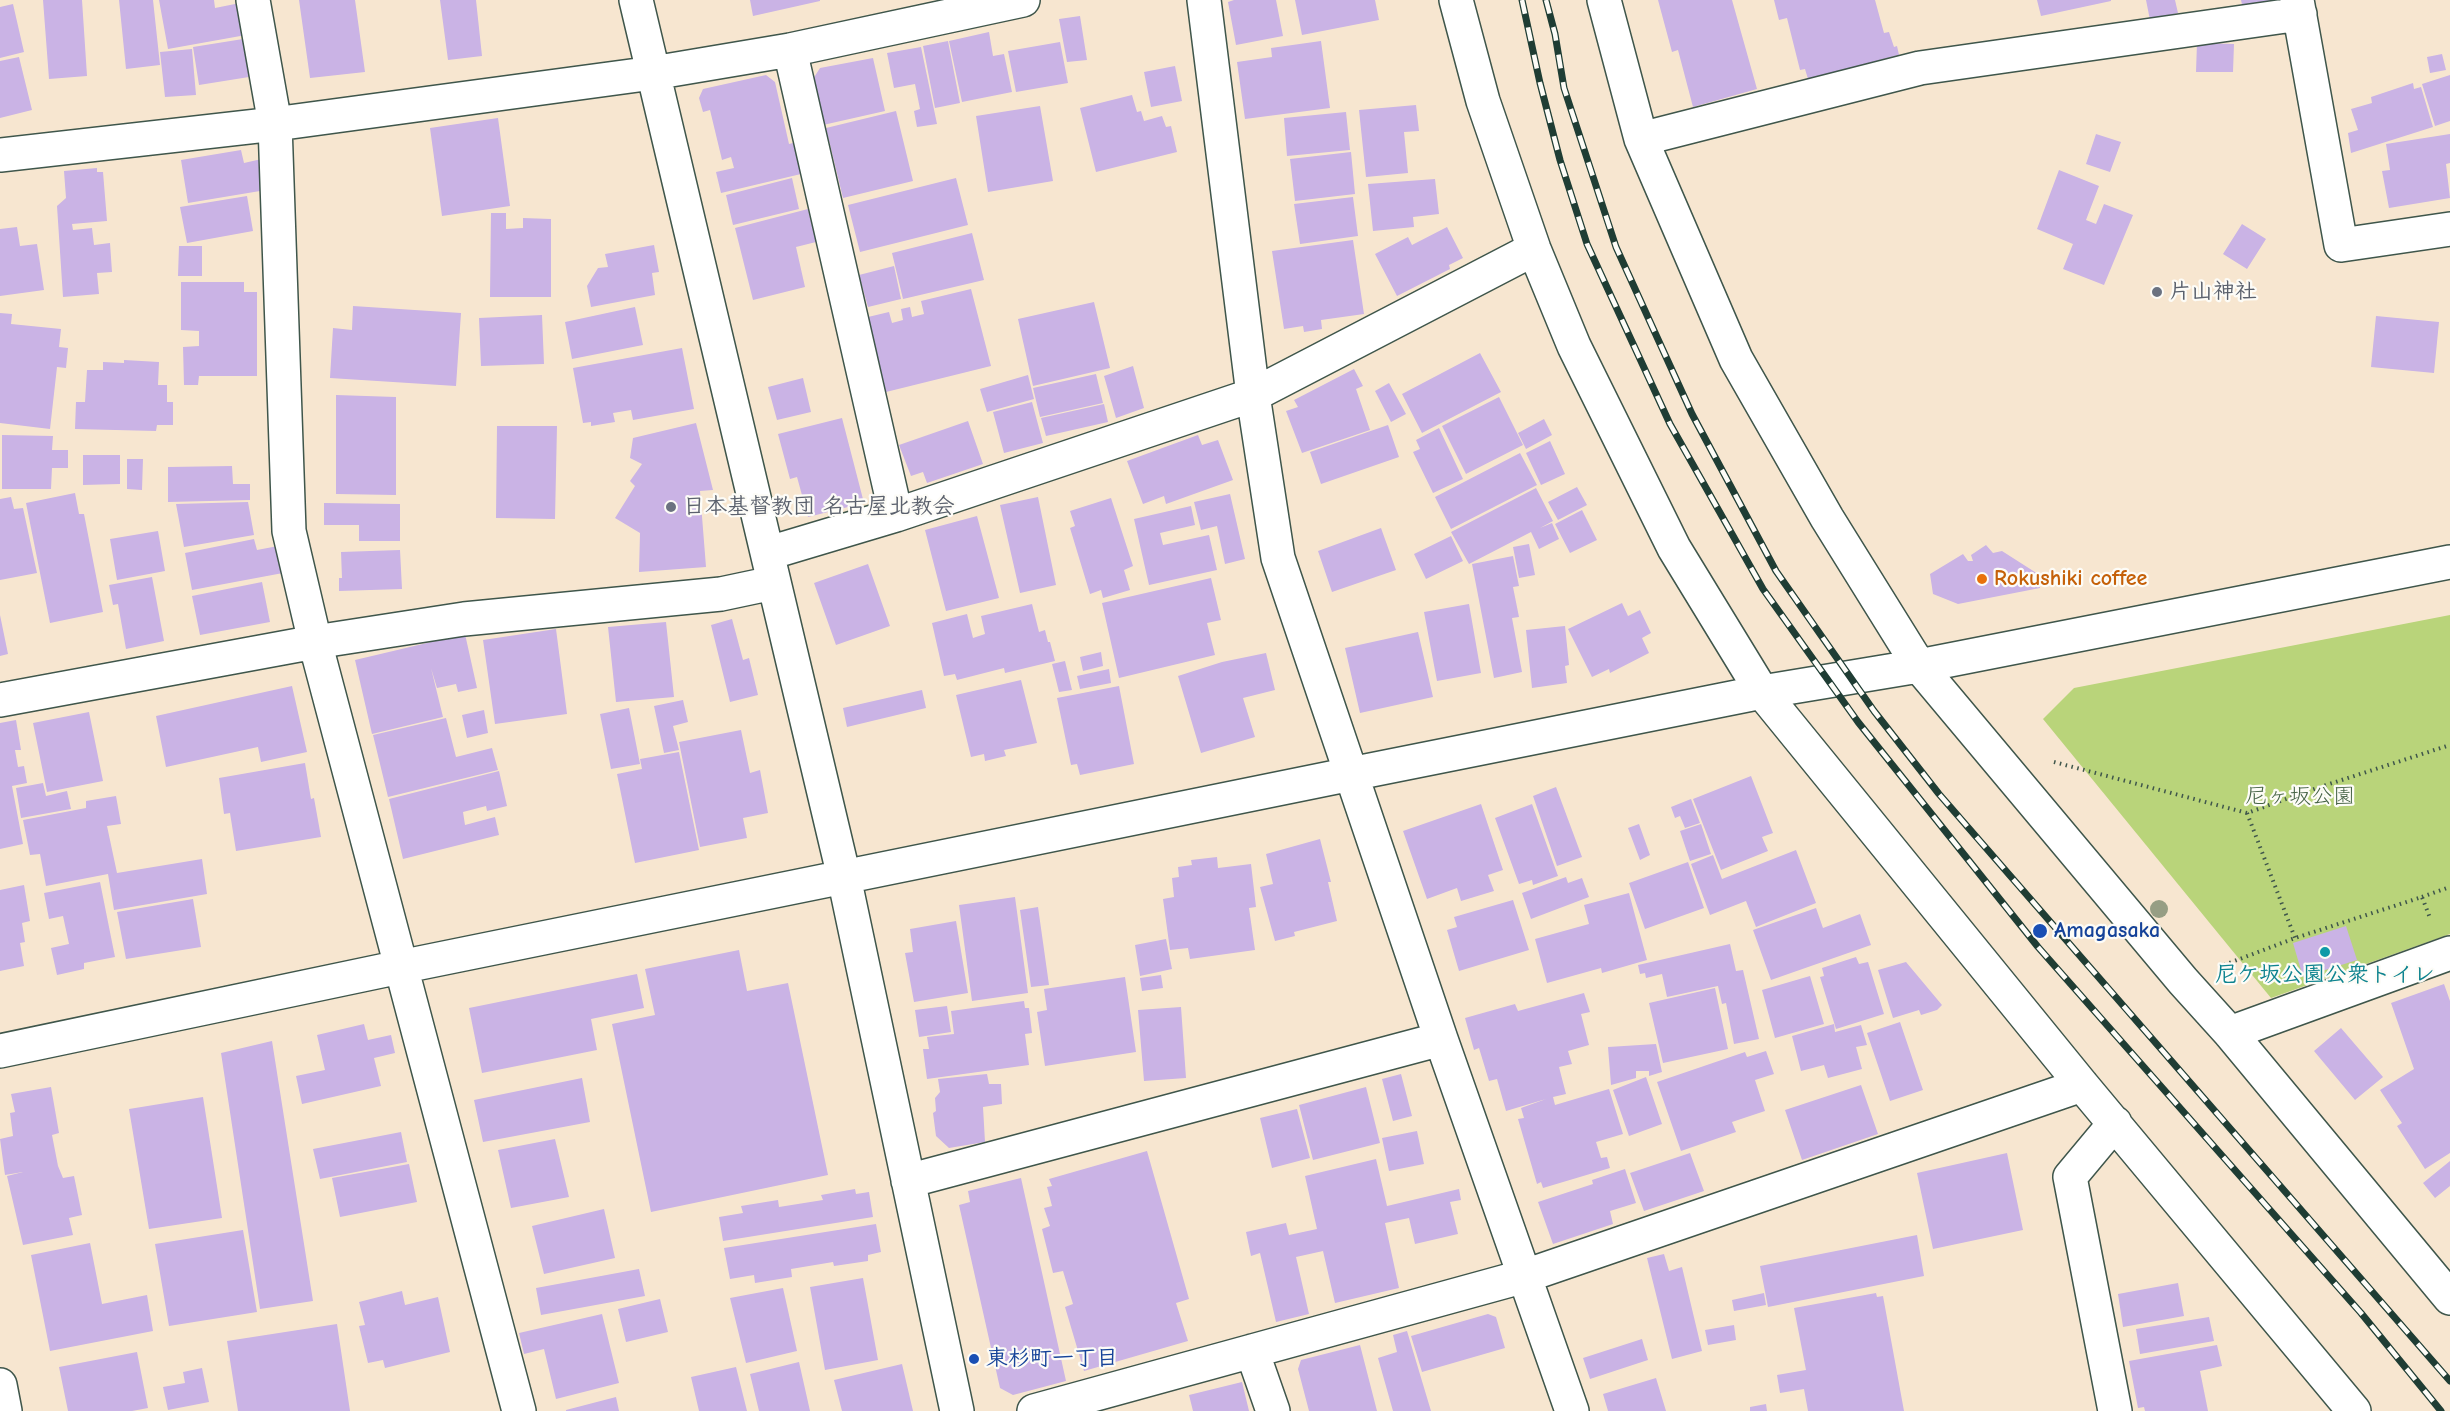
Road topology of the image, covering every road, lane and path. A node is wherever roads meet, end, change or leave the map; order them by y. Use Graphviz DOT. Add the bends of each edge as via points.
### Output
graph roads {
  1 [pos="253,0"];
  2 [pos="636,0"];
  3 [pos="1023,0"];
  4 [pos="1204,0"];
  5 [pos="1456,0"];
  6 [pos="1604,0"];
  7 [pos="989,3"];
  8 [pos="2299,7"];
  9 [pos="790,50"];
  10 [pos="653,73"];
  11 [pos="275,124"];
  12 [pos="1641,139"];
  13 [pos="0,155"];
  14 [pos="2450,229"];
  15 [pos="1534,249"];
  16 [pos="1253,395"];
  17 [pos="896,515"];
  18 [pos="2450,562"];
  19 [pos="771,568"];
  20 [pos="315,642"];
  21 [pos="1919,666"];
  22 [pos="1762,693"];
  23 [pos="0,700"];
  24 [pos="2450,745"];
  25 [pos="2053,762"];
  26 [pos="1351,774"];
  27 [pos="2247,813"];
  28 [pos="844,877"];
  29 [pos="2450,887"];
  30 [pos="2422,897"];
  31 [pos="2295,938"];
  32 [pos="2447,954"];
  33 [pos="400,967"];
  34 [pos="2183,981"];
  35 [pos="2230,1033"];
  36 [pos="1441,1039"];
  37 [pos="0,1051"];
  38 [pos="2082,1085"];
  39 [pos="2115,1123"];
  40 [pos="909,1181"];
  41 [pos="1525,1276"];
  42 [pos="2450,1298"];
  43 [pos="1252,1351"];
  44 [pos="0,1385"];
  45 [pos="5,1411"];
  46 [pos="519,1411"];
  47 [pos="957,1411"];
  48 [pos="1034,1411"];
  49 [pos="1273,1411"];
  50 [pos="1572,1411"];
  51 [pos="2115,1411"];
  52 [pos="2354,1411"];
  1 -- 11 [label="street"];
  2 -- 10 [label="street"];
  3 -- 7 [label="street"];
  4 -- 16 [label="street"];
  5 -- 15 [label="street" via="1483,101"];
  6 -- 12 [label="street"];
  7 -- 9 [label="street"];
  8 -- 12 [label="street" via="1920,68"];
  8 -- 14 [label="street" via="2341,245"];
  9 -- 10 [label="street"];
  9 -- 17 [label="street"];
  10 -- 11 [label="street"];
  10 -- 19 [label="street"];
  11 -- 13 [label="street"];
  11 -- 20 [label="street" via="289,531"];
  12 -- 21 [label="street" via="1736,359 1827,518"];
  15 -- 16 [label="street"];
  15 -- 22 [label="street" via="1574,346 1674,548"];
  16 -- 17 [label="street"];
  16 -- 26 [label="street" via="1278,558"];
  17 -- 19 [label="street"];
  18 -- 21 [label="street"];
  19 -- 20 [label="street" via="721,594 464,619"];
  19 -- 28 [label="street"];
  20 -- 23 [label="street"];
  20 -- 33 [label="street"];
  21 -- 22 [label="street"];
  21 -- 34 [label="street"];
  22 -- 26 [label="street"];
  22 -- 38 [label="street"];
  24 -- 27 [label="path"];
  25 -- 27 [label="path"];
  26 -- 28 [label="street"];
  26 -- 36 [label="street"];
  27 -- 31 [label="path"];
  28 -- 33 [label="street"];
  28 -- 40 [label="street"];
  29 -- 30 [label="path"];
  30 -- 31 [label="path"];
  30 -- 32 [label="path"];
  31 -- 34 [label="path"];
  32 -- 35 [label="street"];
  33 -- 37 [label="street"];
  33 -- 46 [label="street"];
  34 -- 35 [label="street"];
  35 -- 42 [label="street"];
  36 -- 40 [label="street"];
  36 -- 41 [label="street"];
  38 -- 39 [label="street"];
  38 -- 41 [label="street"];
  39 -- 51 [label="street" via="2070,1177"];
  39 -- 52 [label="street"];
  40 -- 47 [label="street"];
  41 -- 43 [label="street"];
  41 -- 50 [label="street"];
  43 -- 48 [label="street"];
  43 -- 49 [label="street"];
  44 -- 45 [label="street"];
}
